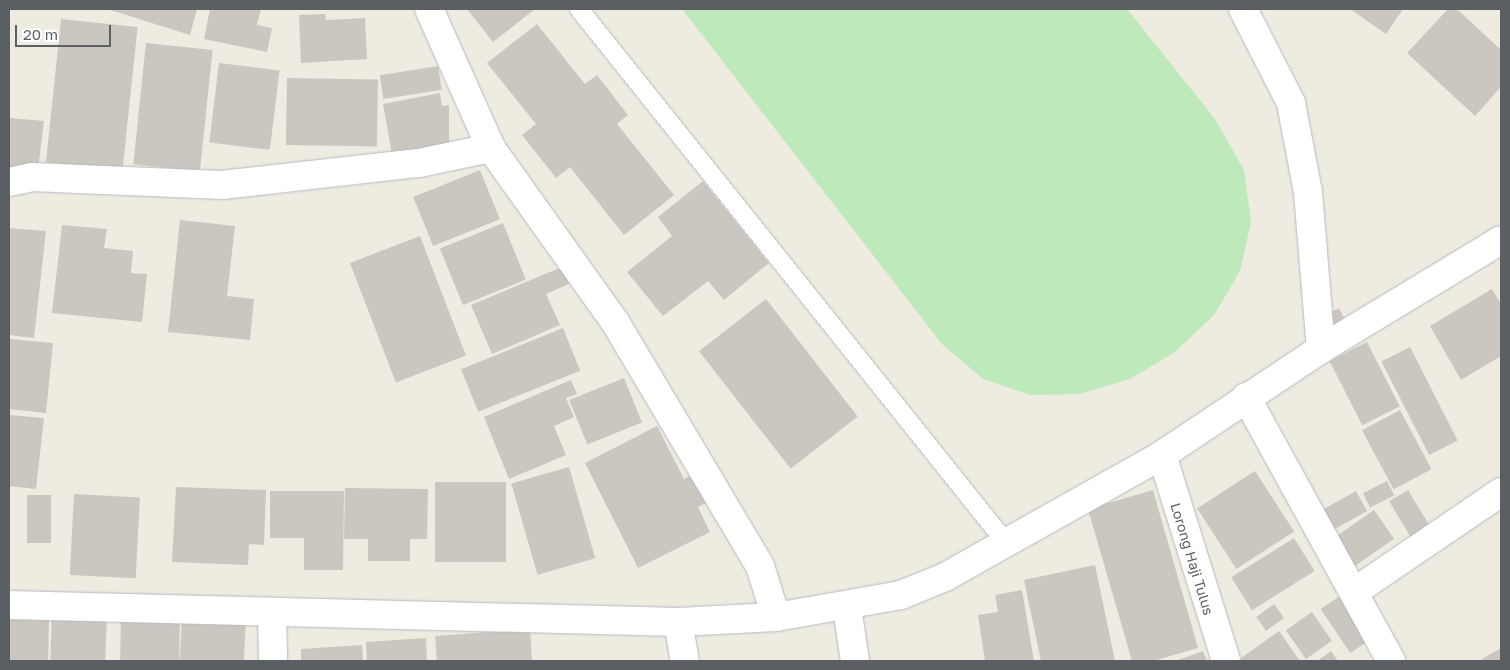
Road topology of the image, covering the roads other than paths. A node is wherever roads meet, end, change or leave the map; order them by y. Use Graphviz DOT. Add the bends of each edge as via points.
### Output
graph roads {
  1 [pos="429,9"];
  2 [pos="579,9"];
  3 [pos="1244,9"];
  4 [pos="491,148"];
  5 [pos="9,182"];
  6 [pos="1501,240"];
  7 [pos="1321,349"];
  8 [pos="1246,397"];
  9 [pos="1162,455"];
  10 [pos="1501,492"];
  11 [pos="1007,544"];
  12 [pos="1354,592"];
  13 [pos="9,606"];
  14 [pos="847,607"];
  15 [pos="272,612"];
  16 [pos="776,618"];
  17 [pos="678,622"];
  18 [pos="273,661"];
  19 [pos="686,661"];
  20 [pos="855,661"];
  21 [pos="1226,661"];
  22 [pos="1391,661"];
  1 -- 4 [label="street"];
  2 -- 11 [label="lane"];
  3 -- 7 [label="street" via="1291,103 1308,192"];
  4 -- 5 [label="street" via="419,163 222,185 32,177"];
  4 -- 16 [label="street" via="615,322 760,566"];
  6 -- 7 [label="street"];
  7 -- 8 [label="street"];
  8 -- 9 [label="street"];
  8 -- 12 [label="street"];
  9 -- 11 [label="street"];
  9 -- 21 [label="street, Lorong Haji Tulus"];
  10 -- 12 [label="street"];
  11 -- 14 [label="street" via="901,595"];
  12 -- 22 [label="street"];
  13 -- 15 [label="street"];
  14 -- 16 [label="street"];
  14 -- 20 [label="street"];
  15 -- 17 [label="street"];
  15 -- 18 [label="street"];
  16 -- 17 [label="street"];
  17 -- 19 [label="street"];
}
